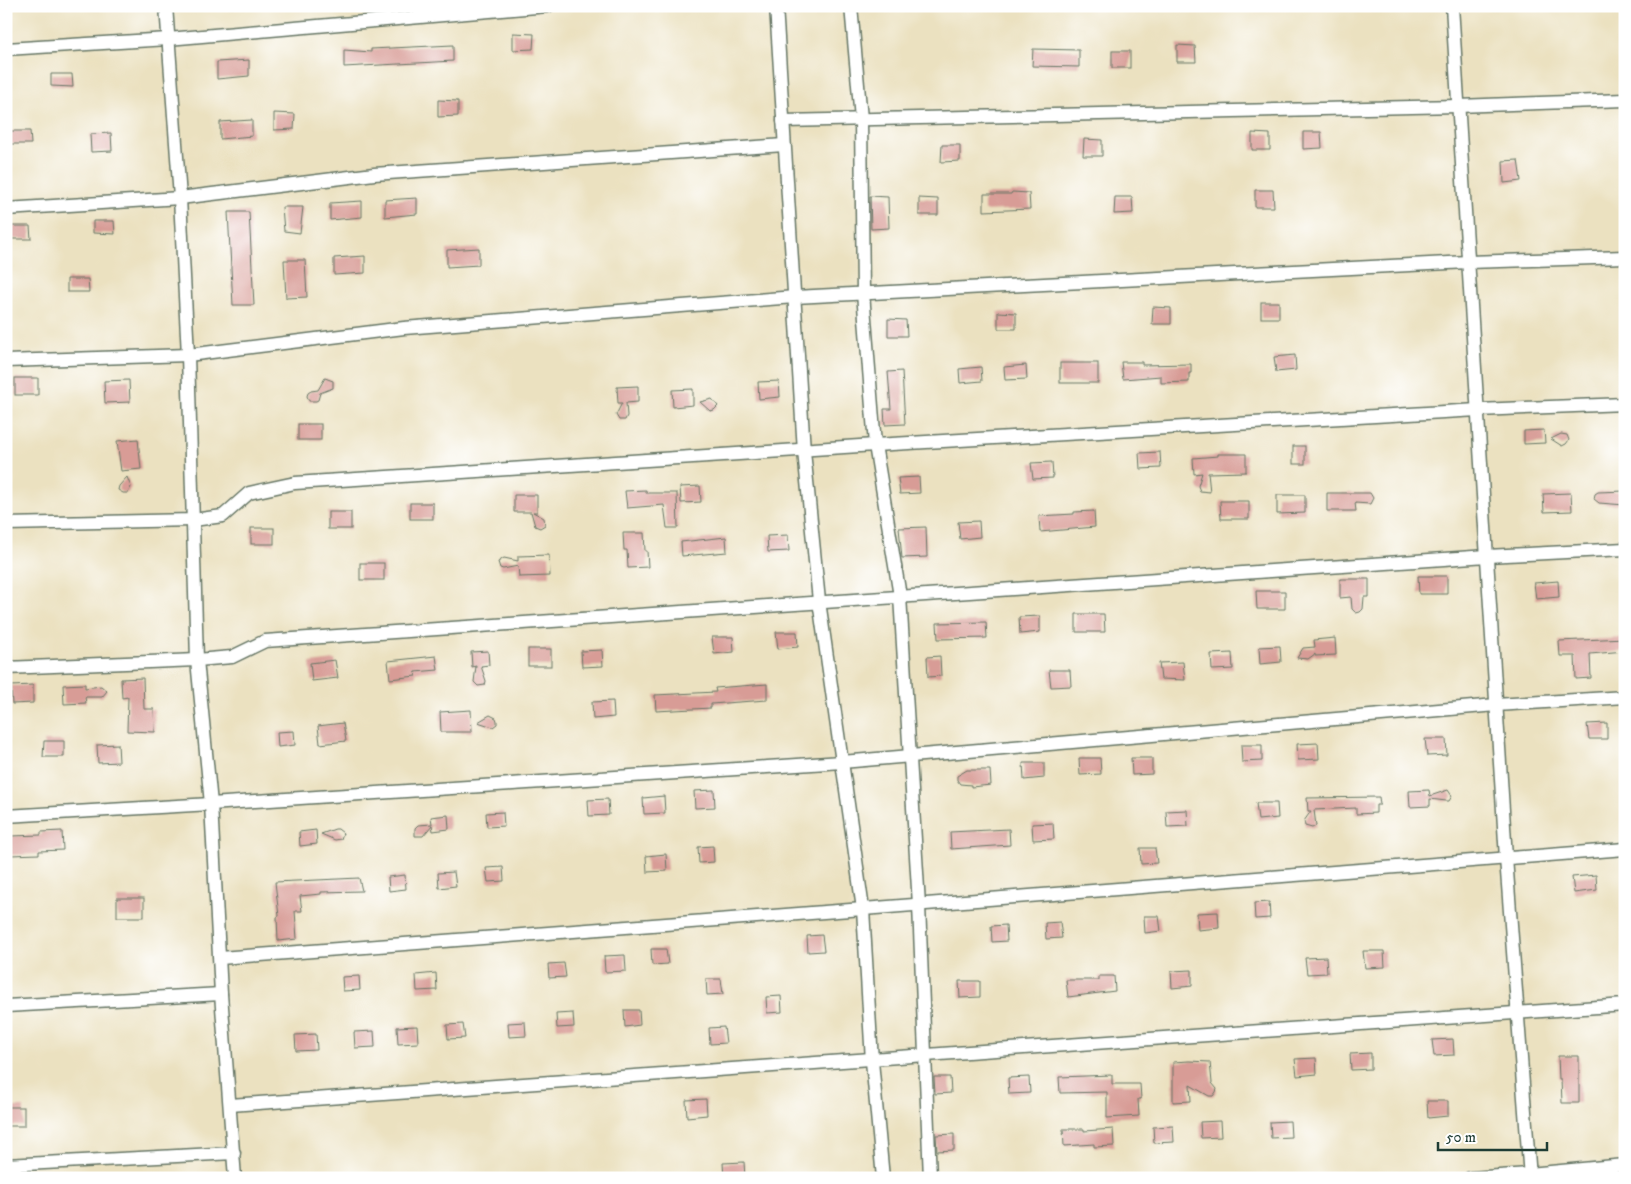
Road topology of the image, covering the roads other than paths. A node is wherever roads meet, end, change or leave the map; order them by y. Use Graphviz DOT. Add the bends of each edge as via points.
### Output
graph roads {
  1 [pos="166,6"];
  2 [pos="548,6"];
  3 [pos="776,6"];
  4 [pos="851,6"];
  5 [pos="1452,6"];
  6 [pos="168,39"];
  7 [pos="6,48"];
  8 [pos="1625,100"];
  9 [pos="1458,106"];
  10 [pos="861,119"];
  11 [pos="783,121"];
  12 [pos="784,145"];
  13 [pos="180,198"];
  14 [pos="6,209"];
  15 [pos="1625,257"];
  16 [pos="1468,262"];
  17 [pos="863,293"];
  18 [pos="794,297"];
  19 [pos="188,354"];
  20 [pos="6,361"];
  21 [pos="1625,404"];
  22 [pos="1478,410"];
  23 [pos="875,446"];
  24 [pos="804,451"];
  25 [pos="193,520"];
  26 [pos="6,524"];
  27 [pos="1625,549"];
  28 [pos="1487,556"];
  29 [pos="900,596"];
  30 [pos="820,601"];
  31 [pos="198,660"];
  32 [pos="6,668"];
  33 [pos="1625,697"];
  34 [pos="1496,705"];
  35 [pos="910,757"];
  36 [pos="842,762"];
  37 [pos="211,804"];
  38 [pos="6,816"];
  39 [pos="1625,849"];
  40 [pos="1506,858"];
  41 [pos="919,905"];
  42 [pos="863,909"];
  43 [pos="220,958"];
  44 [pos="221,994"];
  45 [pos="1625,1005"];
  46 [pos="6,1006"];
  47 [pos="1516,1013"];
  48 [pos="926,1056"];
  49 [pos="872,1060"];
  50 [pos="230,1105"];
  51 [pos="234,1153"];
  52 [pos="6,1165"];
  53 [pos="1625,1165"];
  54 [pos="1530,1176"];
  55 [pos="235,1178"];
  56 [pos="882,1178"];
  57 [pos="930,1178"];
  58 [pos="1470,1178"];
  1 -- 6 [label="street"];
  2 -- 6 [label="street"];
  3 -- 11 [label="street"];
  4 -- 10 [label="street"];
  5 -- 9 [label="street"];
  6 -- 7 [label="street"];
  6 -- 13 [label="street"];
  8 -- 9 [label="street"];
  9 -- 10 [label="street"];
  9 -- 16 [label="street"];
  10 -- 11 [label="street"];
  10 -- 17 [label="street"];
  11 -- 12 [label="street"];
  12 -- 13 [label="street" via="374,174"];
  12 -- 18 [label="street"];
  13 -- 14 [label="street"];
  13 -- 19 [label="street"];
  15 -- 16 [label="street"];
  16 -- 17 [label="street"];
  16 -- 22 [label="street"];
  17 -- 18 [label="street"];
  17 -- 23 [label="street"];
  18 -- 19 [label="street" via="404,328"];
  18 -- 24 [label="street"];
  19 -- 20 [label="street"];
  19 -- 25 [label="street"];
  21 -- 22 [label="street"];
  22 -- 23 [label="street"];
  22 -- 28 [label="street"];
  23 -- 24 [label="street"];
  23 -- 29 [label="street"];
  24 -- 25 [label="street" via="295,483 248,493 223,516"];
  24 -- 30 [label="street"];
  25 -- 26 [label="street"];
  25 -- 31 [label="street"];
  27 -- 28 [label="street"];
  28 -- 29 [label="street"];
  28 -- 34 [label="street"];
  29 -- 30 [label="street"];
  29 -- 35 [label="street"];
  30 -- 31 [label="street" via="265,640 232,657"];
  30 -- 36 [label="street"];
  31 -- 32 [label="street"];
  31 -- 37 [label="street"];
  33 -- 34 [label="street"];
  34 -- 35 [label="street"];
  34 -- 40 [label="street"];
  35 -- 36 [label="street"];
  35 -- 41 [label="street"];
  36 -- 37 [label="street"];
  36 -- 42 [label="street"];
  37 -- 38 [label="street"];
  37 -- 43 [label="street"];
  39 -- 40 [label="street"];
  40 -- 41 [label="street"];
  40 -- 47 [label="street"];
  41 -- 42 [label="street"];
  41 -- 48 [label="street"];
  42 -- 43 [label="street"];
  42 -- 49 [label="street"];
  43 -- 44 [label="street"];
  44 -- 46 [label="street"];
  44 -- 50 [label="street"];
  45 -- 47 [label="street"];
  47 -- 48 [label="street"];
  47 -- 54 [label="street"];
  48 -- 49 [label="street"];
  48 -- 57 [label="street"];
  49 -- 50 [label="street"];
  49 -- 56 [label="street"];
  50 -- 51 [label="street"];
  51 -- 52 [label="street"];
  51 -- 55 [label="street"];
  53 -- 54 [label="street"];
  54 -- 58 [label="street"];
}
